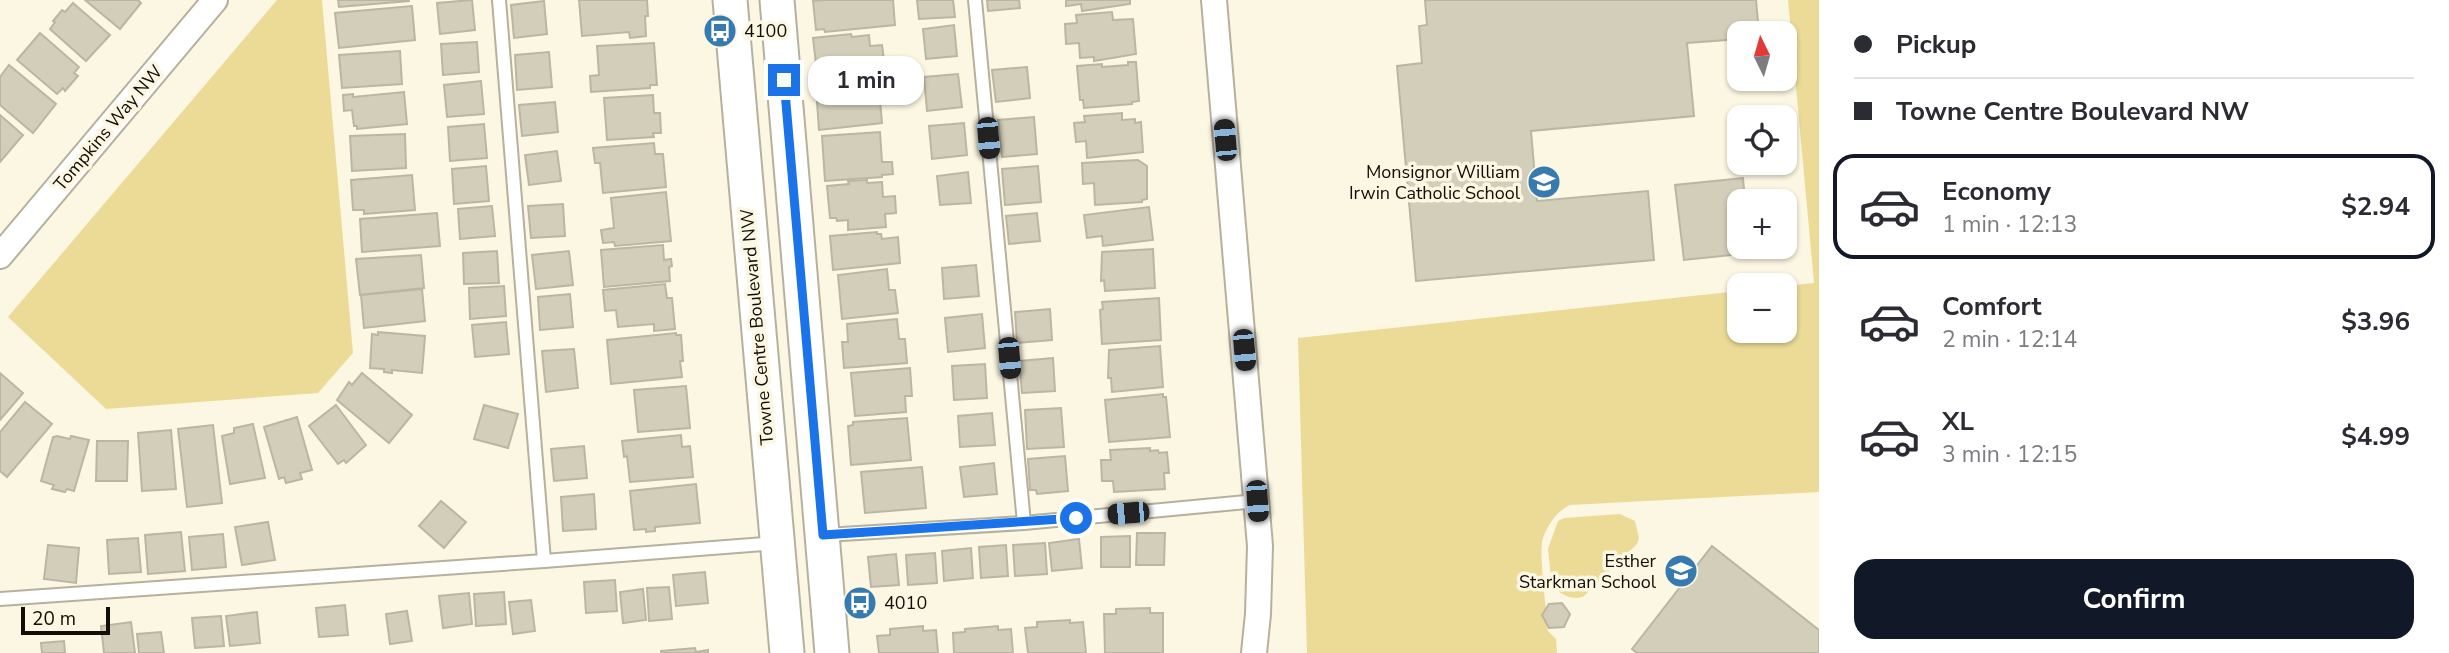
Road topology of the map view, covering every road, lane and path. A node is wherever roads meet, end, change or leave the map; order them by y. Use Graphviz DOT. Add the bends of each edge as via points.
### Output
graph roads {
  1 [pos="215,0"];
  2 [pos="499,0"];
  3 [pos="730,0"];
  4 [pos="777,0"];
  5 [pos="975,0"];
  6 [pos="1214,0"];
  7 [pos="0,256"];
  8 [pos="1257,501"];
  9 [pos="1024,523"];
  10 [pos="823,535"];
  11 [pos="776,544"];
  12 [pos="544,561"];
  13 [pos="0,599"];
  14 [pos="787,653"];
  15 [pos="832,653"];
  16 [pos="1254,653"];
  1 -- 7 [label="street, Tompkins Way NW"];
  2 -- 12 [label="lane"];
  3 -- 11 [label="street, Towne Centre Boulevard NW"];
  4 -- 10 [label="street"];
  5 -- 9 [label="lane"];
  6 -- 8 [label="street"];
  8 -- 9 [label="lane"];
  8 -- 16 [label="street" via="1260,583"];
  9 -- 10 [label="lane"];
  10 -- 15 [label="street"];
  11 -- 12 [label="lane"];
  11 -- 14 [label="street, Towne Centre Boulevard NW"];
  12 -- 13 [label="lane"];
}
